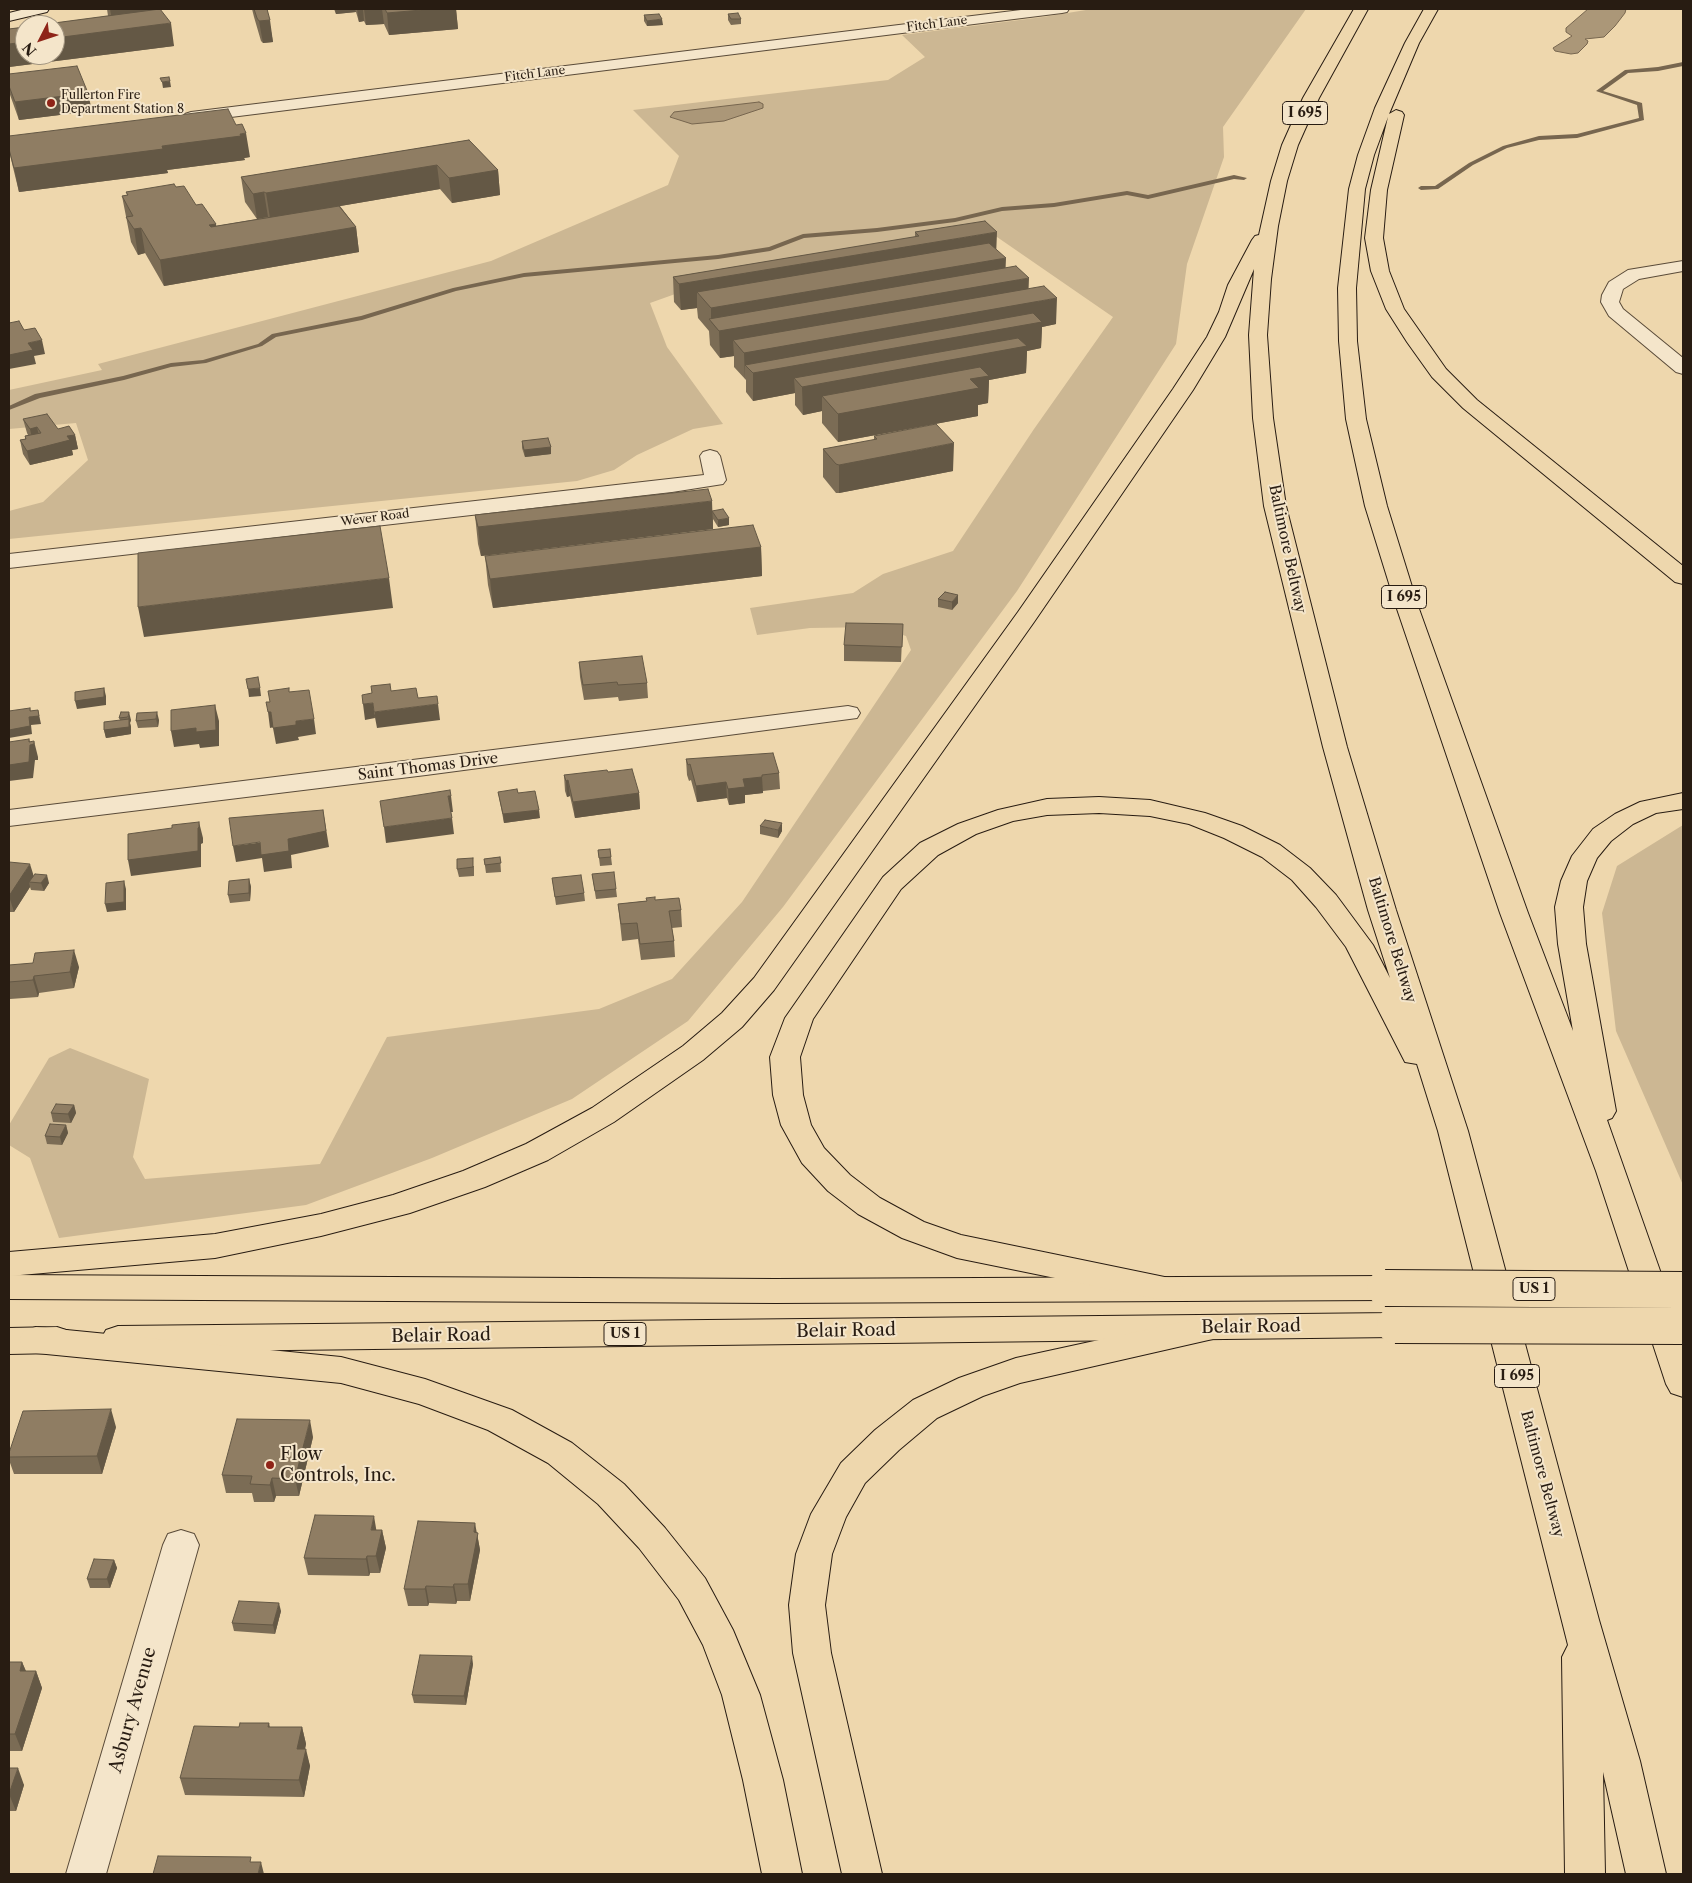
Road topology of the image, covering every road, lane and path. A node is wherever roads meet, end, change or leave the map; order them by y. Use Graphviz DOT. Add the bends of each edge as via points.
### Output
graph roads {
  1 [pos="42,9"];
  2 [pos="1062,9"];
  3 [pos="1360,9"];
  4 [pos="1428,14"];
  5 [pos="9,17"];
  6 [pos="176,119"];
  7 [pos="1269,226"];
  8 [pos="1683,266"];
  9 [pos="1683,368"];
  10 [pos="710,456"];
  11 [pos="9,561"];
  12 [pos="1683,577"];
  13 [pos="848,712"];
  14 [pos="1683,801"];
  15 [pos="9,818"];
  16 [pos="1453,1131"];
  17 [pos="1611,1172"];
  18 [pos="9,1264"];
  19 [pos="9,1287"];
  20 [pos="1168,1289"];
  21 [pos="1683,1290"];
  22 [pos="1683,1326"];
  23 [pos="1214,1327"];
  24 [pos="22,1340"];
  25 [pos="1683,1384"];
  26 [pos="181,1545"];
  27 [pos="1580,1620"];
  28 [pos="86,1874"];
  29 [pos="782,1874"];
  30 [pos="862,1874"];
  31 [pos="1585,1874"];
  32 [pos="1646,1874"];
  1 -- 5 [label="street"];
  2 -- 6 [label="street, Fitch Lane"];
  3 -- 7 [label="highway, Baltimore Beltway / I 695" via="1311,98 1290,146"];
  4 -- 12 [label="highway" via="1398,109 1375,212 1374,238 1380,271 1395,309 1439,373 1470,404"];
  4 -- 17 [label="highway, I 695" via="1383,108 1366,155 1358,190 1347,288 1348,341 1356,419 1376,506 1417,634 1514,913"];
  7 -- 16 [label="highway, Baltimore Beltway / I 695" via="1258,335 1263,418 1275,506 1335,747 1382,910"];
  7 -- 18 [label="highway" via="1237,285 1216,337 1184,390 770,976 732,1020 693,1053 603,1115 537,1152 400,1205 321,1225 214,1246"];
  8 -- 9 [label="street" via="1634,274 1615,286 1610,302 1616,312"];
  10 -- 11 [label="street, Wever Road" via="716,480"];
  13 -- 15 [label="street, Saint Thomas Drive"];
  14 -- 17 [label="highway" via="1649,807 1602,835 1585,856 1574,881 1569,907 1572,944"];
  16 -- 20 [label="highway" via="1359,945 1326,900 1301,874 1271,851 1196,818 1150,808 1100,805 1047,807 1007,815 967,829 929,849 892,883 799,1018 785,1057 788,1095 796,1125 813,1155 839,1183 869,1206 913,1230 957,1246"];
  16 -- 27 [label="highway, Baltimore Beltway / I 695"];
  17 -- 25 [label="highway, I 695"];
  19 -- 20 [label="highway, US 1" via="766,1291"];
  20 -- 21 [label="highway, US 1, bridge"];
  22 -- 23 [label="highway, Belair Road / US 1, bridge"];
  23 -- 24 [label="highway, Belair Road / US 1"];
  23 -- 30 [label="highway" via="1016,1371 971,1387 925,1409 853,1472 829,1514 814,1554 807,1605 812,1653"];
  24 -- 29 [label="highway" via="341,1370 425,1392 500,1420 560,1454 611,1494 652,1538 692,1589 720,1641 741,1695"];
  26 -- 28 [label="street, Asbury Avenue"];
  27 -- 31 [label="highway"];
  27 -- 32 [label="highway, Baltimore Beltway / I 695" via="1620,1761"];
}
